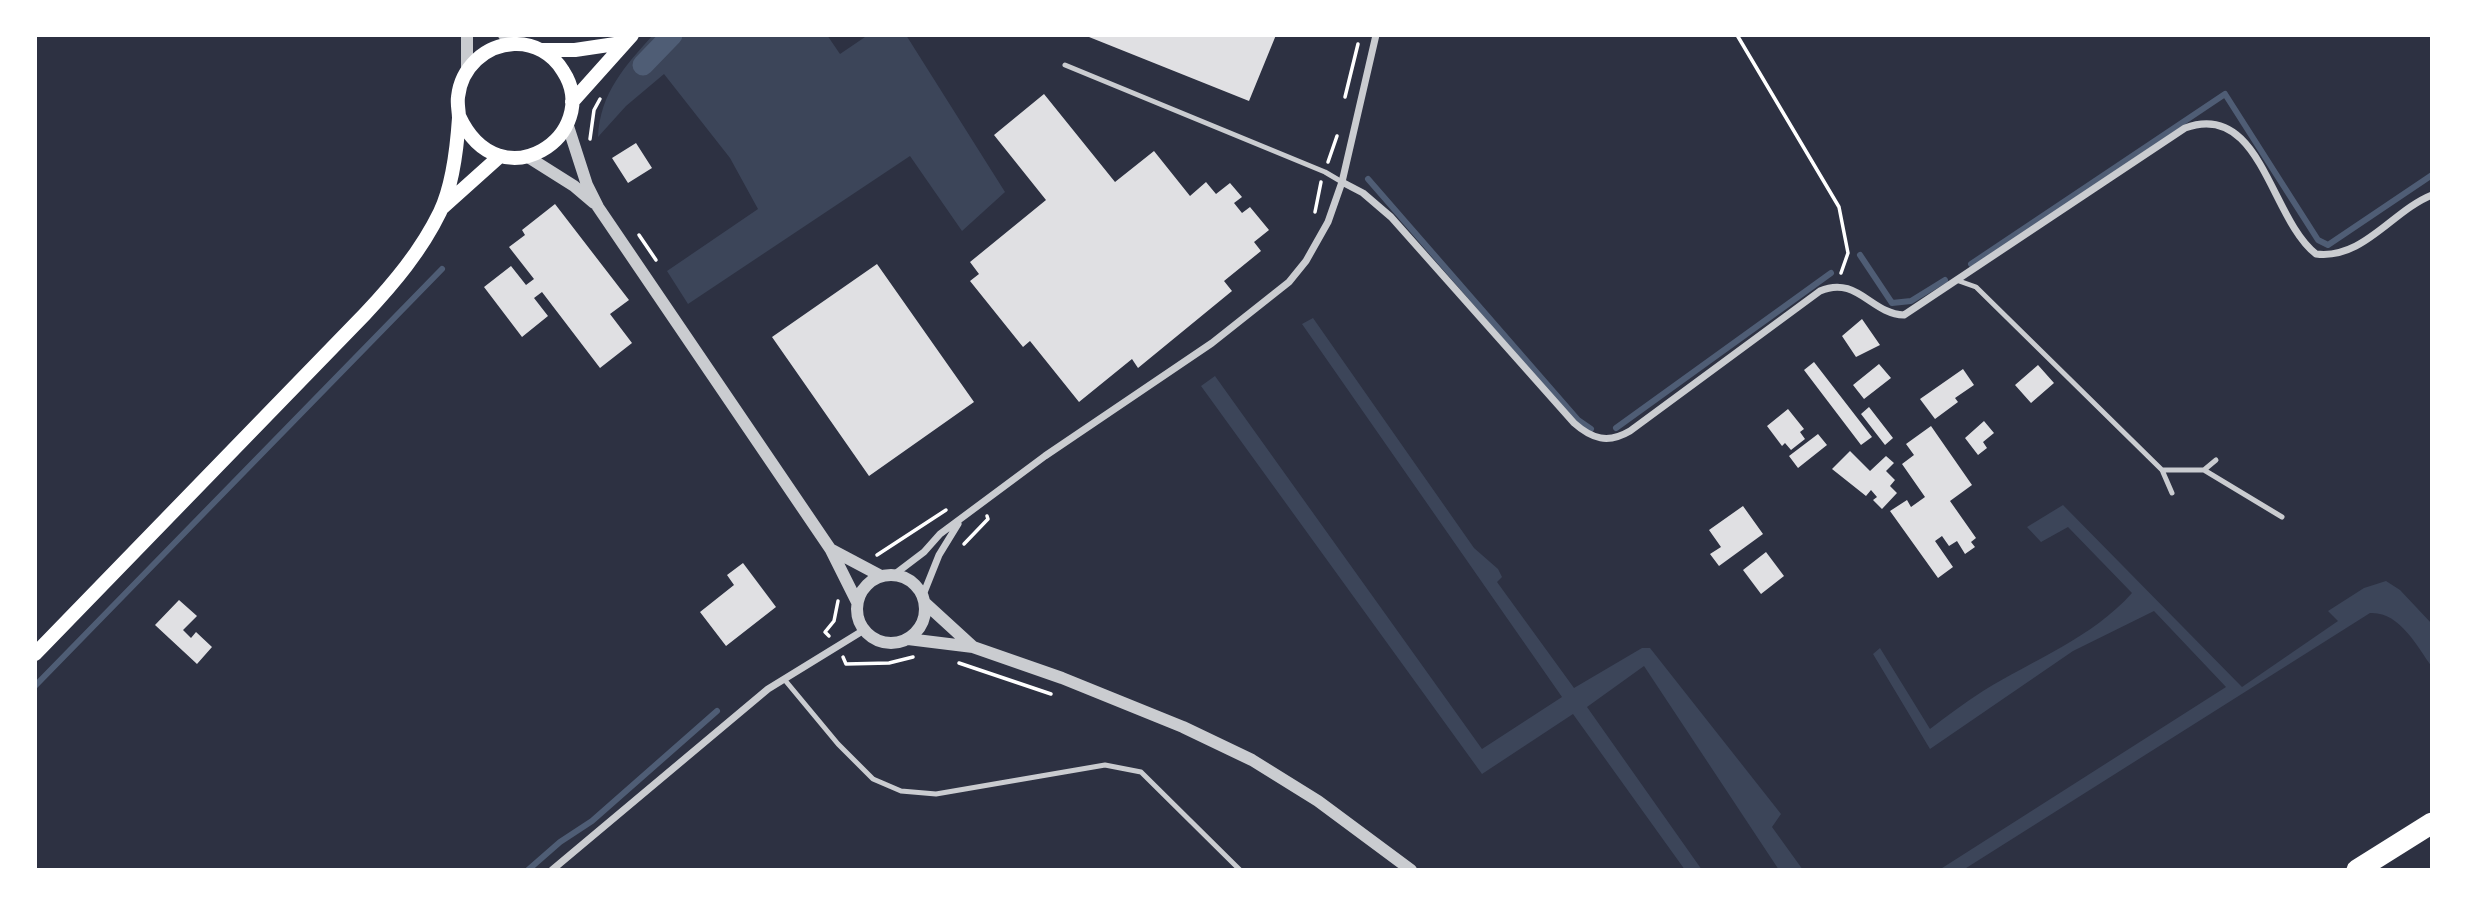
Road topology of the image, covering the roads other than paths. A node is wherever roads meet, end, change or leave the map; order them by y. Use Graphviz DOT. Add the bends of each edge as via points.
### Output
graph roads {
  1 [pos="467,35"];
  2 [pos="1376,35"];
  3 [pos="509,39"];
  4 [pos="627,39"];
  5 [pos="541,50"];
  6 [pos="1065,65"];
  7 [pos="467,69"];
  8 [pos="572,102"];
  9 [pos="459,116"];
  10 [pos="568,123"];
  11 [pos="500,156"];
  12 [pos="528,157"];
  13 [pos="1342,182"];
  14 [pos="2432,195"];
  15 [pos="598,207"];
  16 [pos="441,209"];
  17 [pos="1959,281"];
  18 [pos="2216,460"];
  19 [pos="2162,470"];
  20 [pos="2204,470"];
  21 [pos="2172,493"];
  22 [pos="2282,517"];
  23 [pos="960,520"];
  24 [pos="831,550"];
  25 [pos="895,575"];
  26 [pos="881,576"];
  27 [pos="924,599"];
  28 [pos="857,602"];
  29 [pos="864,630"];
  30 [pos="908,639"];
  31 [pos="977,648"];
  32 [pos="35,654"];
  33 [pos="784,679"];
  34 [pos="2432,823"];
  35 [pos="552,870"];
  36 [pos="1240,870"];
  37 [pos="1410,870"];
  38 [pos="2357,870"];
  1 -- 7 [label="street"];
  2 -- 13 [label="street"];
  3 -- 5 [label="main road"];
  3 -- 7 [label="main road" via="480,55"];
  4 -- 5 [label="main road" via="575,50"];
  4 -- 8 [label="main road"];
  5 -- 8 [label="main road" via="564,71"];
  6 -- 13 [label="lane"];
  7 -- 9 [label="main road" via="457,100"];
  8 -- 10 [label="main road"];
  9 -- 11 [label="main road" via="475,141"];
  9 -- 16 [label="main road"];
  10 -- 12 [label="main road" via="545,150"];
  10 -- 15 [label="street"];
  11 -- 12 [label="main road"];
  11 -- 16 [label="main road"];
  12 -- 15 [label="street" via="575,186"];
  13 -- 17 [label="street" via="1391,217 1574,423 1600,439 1630,432 1820,290 1849,287 1888,312 1904,315"];
  13 -- 23 [label="street" via="1317,244 1280,290"];
  14 -- 17 [label="street" via="2352,250 2316,254 2299,237 2243,140 2225,125 2202,122 2185,128"];
  15 -- 24 [label="street"];
  16 -- 32 [label="main road" via="389,289"];
  17 -- 19 [label="lane" via="1976,288"];
  18 -- 20 [label="lane"];
  19 -- 20 [label="lane"];
  19 -- 21 [label="lane"];
  20 -- 22 [label="lane"];
  23 -- 25 [label="street"];
  23 -- 27 [label="street" via="939,555"];
  24 -- 26 [label="street"];
  24 -- 28 [label="street"];
  25 -- 26 [label="street"];
  25 -- 27 [label="street" via="915,584"];
  26 -- 28 [label="street" via="865,586"];
  27 -- 30 [label="street" via="922,624"];
  27 -- 31 [label="street"];
  28 -- 29 [label="street"];
  29 -- 30 [label="street" via="884,643"];
  29 -- 33 [label="street"];
  30 -- 31 [label="street"];
  31 -- 37 [label="street" via="1146,710 1252,760 1354,825"];
  33 -- 35 [label="street"];
  33 -- 36 [label="lane" via="873,779 901,791 936,793 1105,765 1141,772"];
  34 -- 38 [label="highway"];
}
